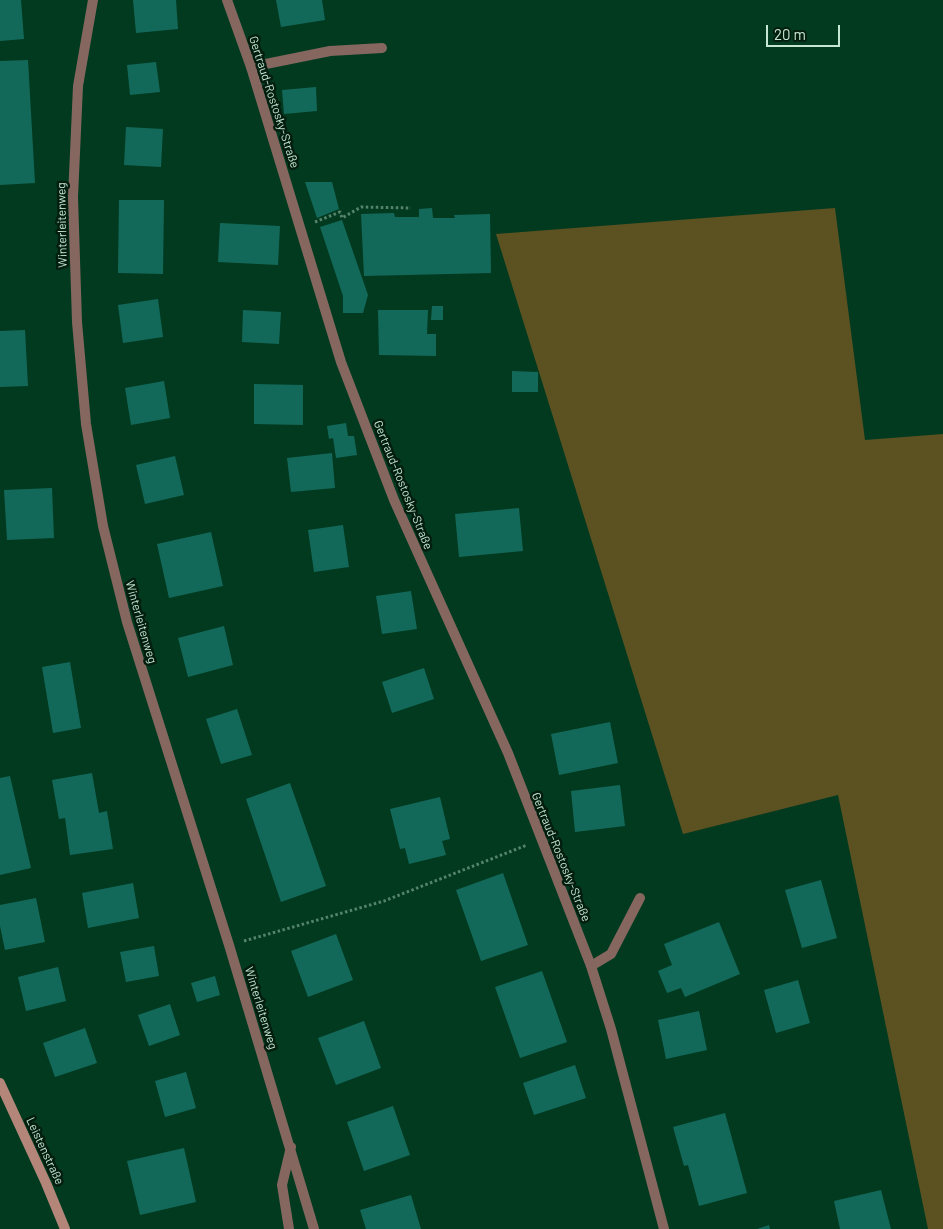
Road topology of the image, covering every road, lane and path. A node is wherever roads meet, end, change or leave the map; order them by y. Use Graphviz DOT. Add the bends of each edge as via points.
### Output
graph roads {
  1 [pos="93,0"];
  2 [pos="227,0"];
  3 [pos="382,48"];
  4 [pos="252,67"];
  5 [pos="411,208"];
  6 [pos="300,227"];
  7 [pos="540,840"];
  8 [pos="640,898"];
  9 [pos="229,945"];
  10 [pos="592,966"];
  11 [pos="0,1083"];
  12 [pos="291,1146"];
  13 [pos="65,1229"];
  14 [pos="290,1229"];
  15 [pos="314,1229"];
  16 [pos="664,1229"];
  1 -- 9 [label="street, Winterleitenweg" via="78,86 73,196 77,322 86,424 103,526 127,622"];
  2 -- 4 [label="street, Gertraud-Rostosky-Straße"];
  3 -- 4 [label="street" via="330,51"];
  4 -- 6 [label="street, Gertraud-Rostosky-Straße"];
  5 -- 6 [label="path" via="361,207 342,218 340,212"];
  6 -- 7 [label="street, Gertraud-Rostosky-Straße" via="341,362 390,490 508,753"];
  7 -- 9 [label="path" via="384,901"];
  7 -- 10 [label="street, Gertraud-Rostosky-Straße"];
  8 -- 10 [label="street" via="611,954"];
  9 -- 12 [label="street, Winterleitenweg"];
  10 -- 16 [label="street, Gertraud-Rostosky-Straße"];
  11 -- 13 [label="main road, Leistenstraße"];
  12 -- 14 [label="street" via="282,1185"];
  12 -- 15 [label="street, Winterleitenweg"];
}
